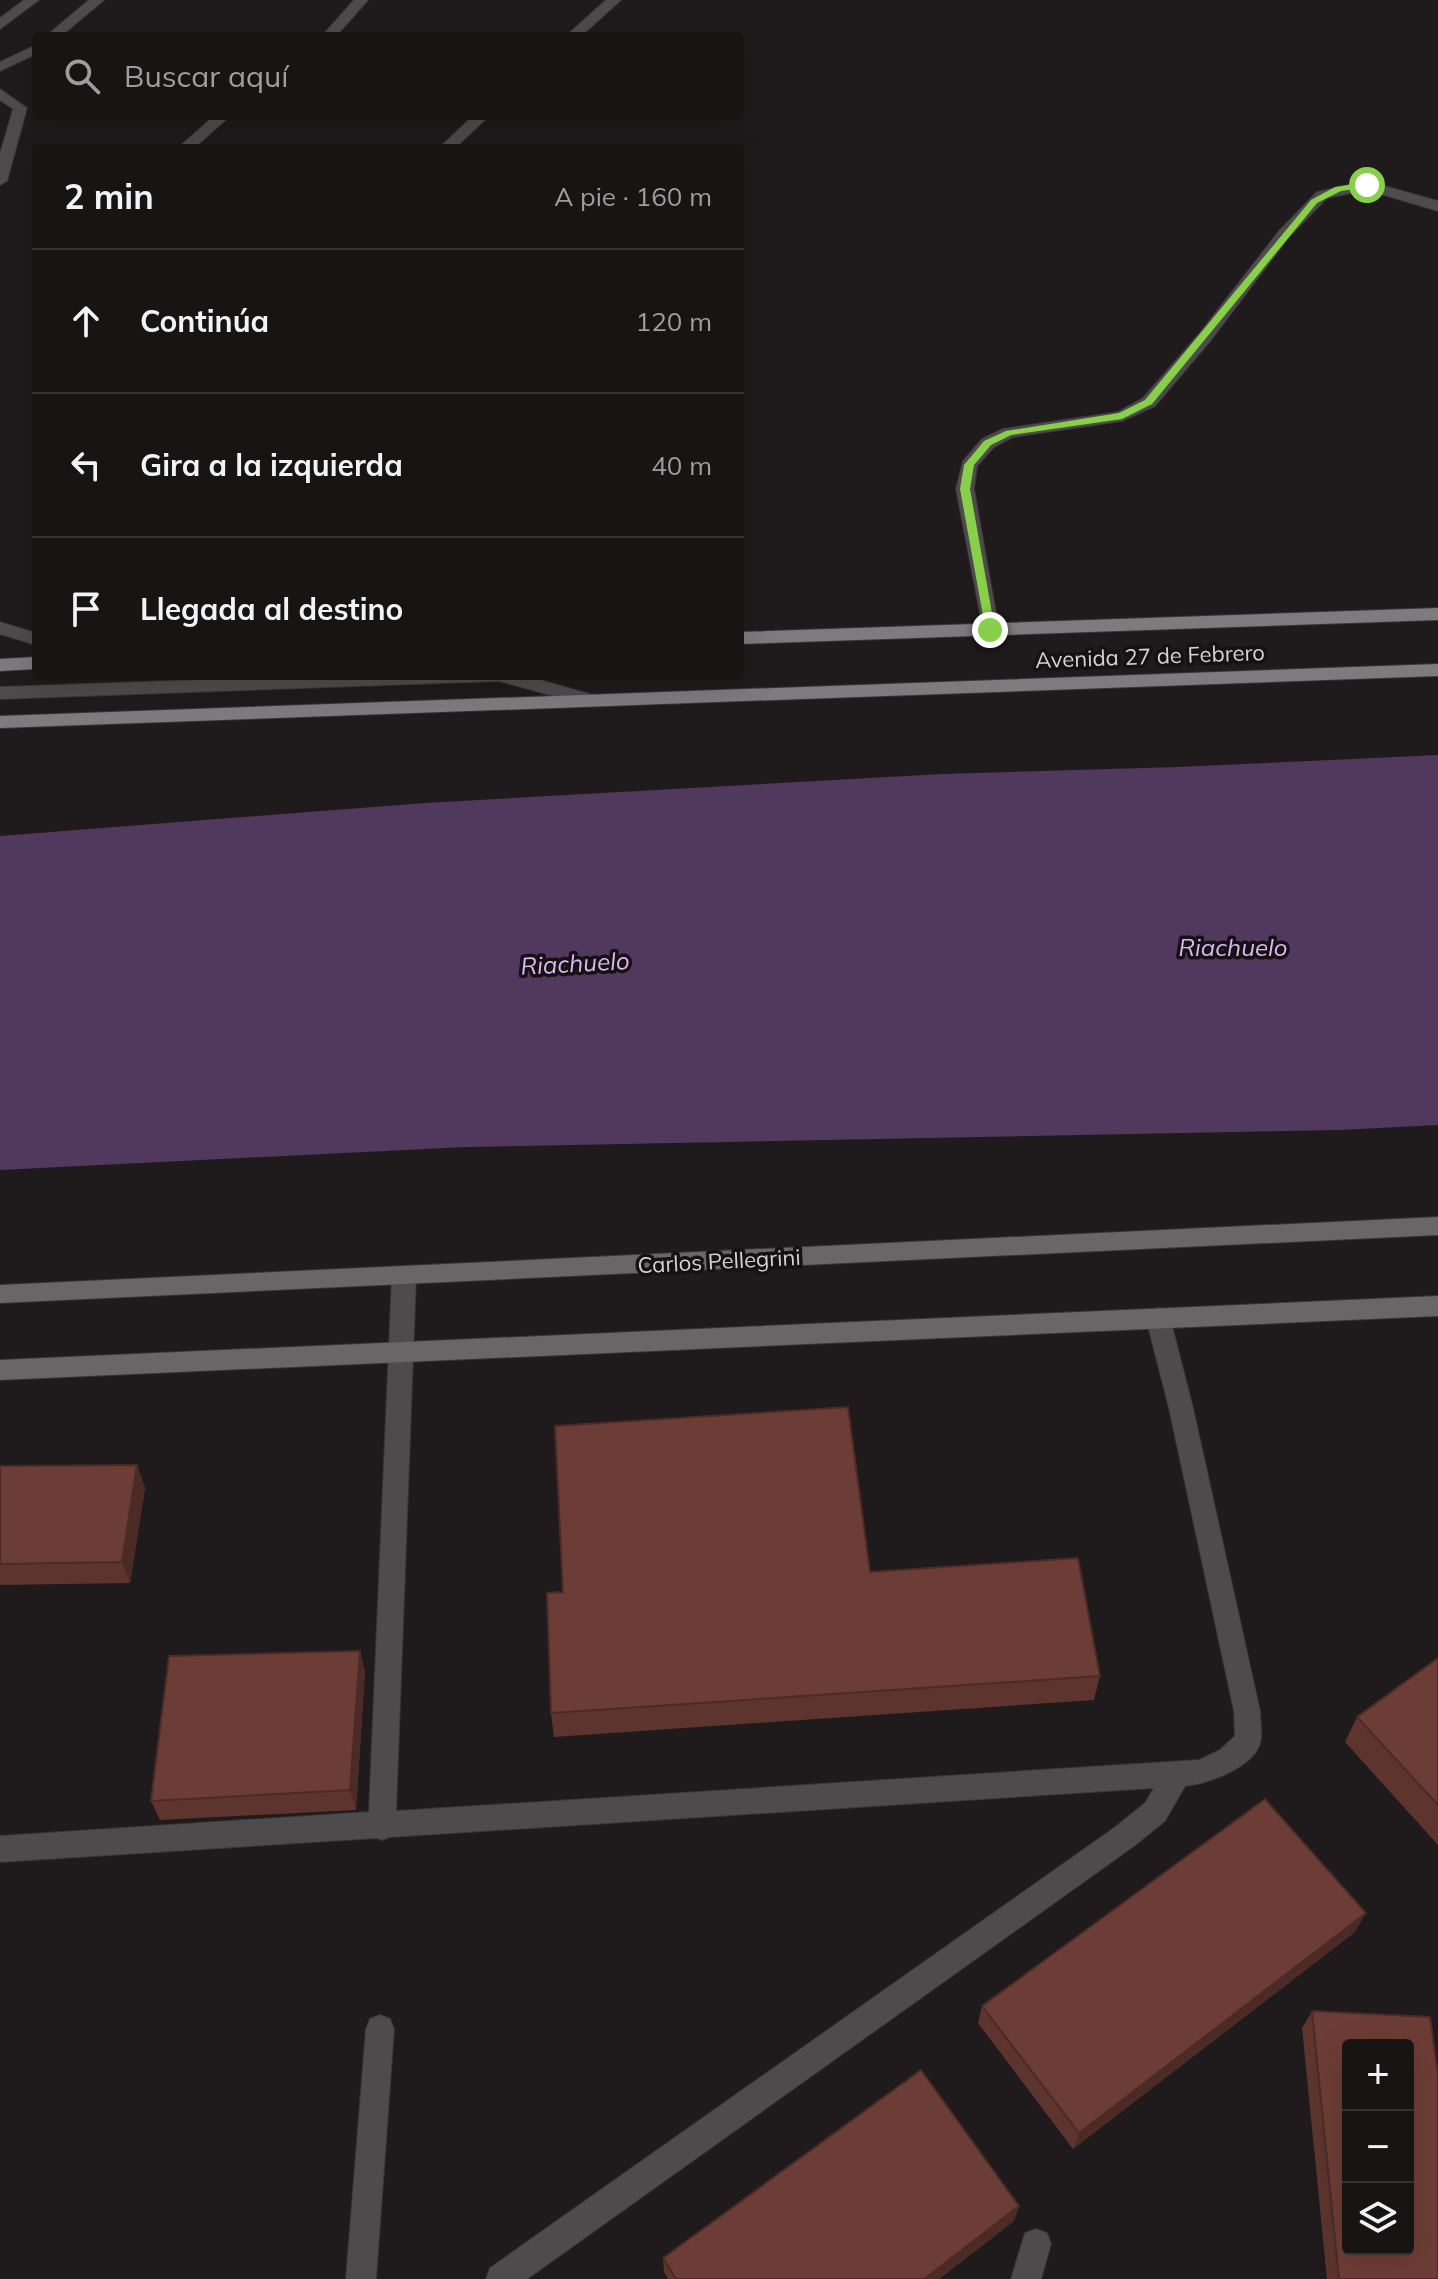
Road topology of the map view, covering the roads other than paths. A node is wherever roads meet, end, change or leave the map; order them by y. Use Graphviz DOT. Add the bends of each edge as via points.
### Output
graph roads {
  1 [pos="32,0"];
  2 [pos="97,0"];
  3 [pos="361,0"];
  4 [pos="614,0"];
  5 [pos="0,25"];
  6 [pos="58,32"];
  7 [pos="333,32"];
  8 [pos="578,32"];
  9 [pos="32,51"];
  10 [pos="0,67"];
  11 [pos="0,93"];
  12 [pos="218,120"];
  13 [pos="478,120"];
  14 [pos="190,144"];
  15 [pos="450,144"];
  16 [pos="0,181"];
  17 [pos="1438,206"];
  18 [pos="1438,614"];
  19 [pos="0,628"];
  20 [pos="990,630"];
  21 [pos="32,638"];
  22 [pos="744,638"];
  23 [pos="32,663"];
  24 [pos="0,665"];
  25 [pos="1438,670"];
  26 [pos="378,680"];
  27 [pos="518,680"];
  28 [pos="0,693"];
  29 [pos="590,700"];
  30 [pos="0,722"];
  31 [pos="1438,1226"];
  32 [pos="404,1276"];
  33 [pos="0,1294"];
  34 [pos="1438,1306"];
  35 [pos="1158,1318"];
  36 [pos="400,1353"];
  37 [pos="0,1370"];
  38 [pos="1177,1774"];
  39 [pos="382,1827"];
  40 [pos="0,1849"];
  41 [pos="380,2029"];
  42 [pos="1036,2244"];
  43 [pos="361,2279"];
  44 [pos="501,2279"];
  45 [pos="1026,2279"];
  1 -- 5 [label="street"];
  2 -- 6 [label="street"];
  3 -- 7 [label="street"];
  4 -- 8 [label="street"];
  9 -- 10 [label="street"];
  11 -- 16 [label="street" via="20,108"];
  12 -- 14 [label="street"];
  13 -- 15 [label="street"];
  17 -- 20 [label="street" via="1367,185 1322,195 1284,234 1149,402 1122,416 1009,433 988,443 969,465 965,489"];
  18 -- 20 [label="main road, Avenida 27 de Febrero"];
  19 -- 21 [label="street"];
  20 -- 22 [label="main road, Avenida 27 de Febrero"];
  23 -- 24 [label="main road"];
  25 -- 29 [label="main road, Avenida 27 de Febrero"];
  26 -- 28 [label="street"];
  27 -- 29 [label="street"];
  29 -- 30 [label="main road, Avenida 27 de Febrero"];
  31 -- 32 [label="main road, Carlos Pellegrini"];
  32 -- 33 [label="main road, Carlos Pellegrini"];
  32 -- 36 [label="street"];
  34 -- 35 [label="main road"];
  35 -- 36 [label="main road"];
  35 -- 38 [label="street" via="1247,1711 1248,1741 1229,1759 1201,1772"];
  36 -- 37 [label="main road"];
  36 -- 39 [label="street"];
  38 -- 39 [label="street"];
  38 -- 44 [label="street" via="1155,1812 1124,1837"];
  39 -- 40 [label="street"];
  41 -- 43 [label="street"];
  42 -- 45 [label="street"];
}
